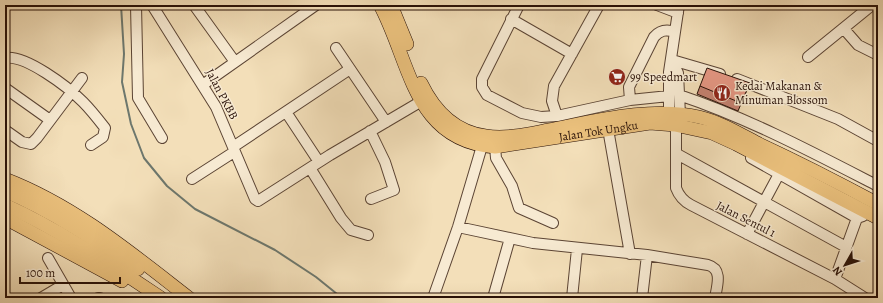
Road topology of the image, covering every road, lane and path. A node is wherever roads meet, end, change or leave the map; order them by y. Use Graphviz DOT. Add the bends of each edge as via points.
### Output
graph roads {
  1 [pos="136,5"];
  2 [pos="152,5"];
  3 [pos="194,5"];
  4 [pos="316,5"];
  5 [pos="380,5"];
  6 [pos="391,5"];
  7 [pos="519,5"];
  8 [pos="599,5"];
  9 [pos="657,5"];
  10 [pos="872,5"];
  11 [pos="678,9"];
  12 [pos="511,19"];
  13 [pos="844,29"];
  14 [pos="675,32"];
  15 [pos="336,48"];
  16 [pos="572,54"];
  17 [pos="878,55"];
  18 [pos="808,57"];
  19 [pos="5,58"];
  20 [pos="672,60"];
  21 [pos="235,62"];
  22 [pos="350,69"];
  23 [pos="82,78"];
  24 [pos="204,84"];
  25 [pos="5,88"];
  26 [pos="71,91"];
  27 [pos="674,95"];
  28 [pos="630,100"];
  29 [pos="420,102"];
  30 [pos="286,112"];
  31 [pos="557,116"];
  32 [pos="50,120"];
  33 [pos="675,121"];
  34 [pos="386,122"];
  35 [pos="608,129"];
  36 [pos="5,130"];
  37 [pos="370,131"];
  38 [pos="162,138"];
  39 [pos="878,140"];
  40 [pos="91,145"];
  41 [pos="489,147"];
  42 [pos="233,149"];
  43 [pos="678,154"];
  44 [pos="319,162"];
  45 [pos="310,168"];
  46 [pos="847,170"];
  47 [pos="779,174"];
  48 [pos="859,176"];
  49 [pos="827,177"];
  50 [pos="5,179"];
  51 [pos="192,179"];
  52 [pos="878,186"];
  53 [pos="5,191"];
  54 [pos="370,199"];
  55 [pos="764,202"];
  56 [pos="5,205"];
  57 [pos="867,208"];
  58 [pos="5,218"];
  59 [pos="878,218"];
  60 [pos="553,223"];
  61 [pos="458,227"];
  62 [pos="747,234"];
  63 [pos="368,235"];
  64 [pos="510,238"];
  65 [pos="846,247"];
  66 [pos="577,249"];
  67 [pos="630,254"];
  68 [pos="647,255"];
  69 [pos="48,258"];
  70 [pos="835,279"];
  71 [pos="63,285"];
  72 [pos="41,298"];
  73 [pos="71,298"];
  74 [pos="151,298"];
  75 [pos="161,298"];
  76 [pos="181,298"];
  77 [pos="189,298"];
  78 [pos="433,298"];
  79 [pos="493,298"];
  80 [pos="572,298"];
  81 [pos="642,298"];
  82 [pos="715,298"];
  83 [pos="865,298"];
  1 -- 38 [label="street" via="138,98"];
  2 -- 24 [label="street, Jalan PKBB"];
  3 -- 21 [label="street"];
  4 -- 21 [label="street"];
  5 -- 29 [label="main road, Jalan Tok Ungku"];
  6 -- 33 [label="main road, Jalan Tok Ungku" via="428,97 451,122 472,133 485,136 517,136 591,122"];
  7 -- 12 [label="street"];
  8 -- 16 [label="street"];
  9 -- 11 [label="street"];
  10 -- 13 [label="street"];
  11 -- 14 [label="street, Jalan Sentul 1"];
  12 -- 16 [label="street"];
  12 -- 31 [label="street" via="482,78 482,88 494,99 522,113 541,117"];
  13 -- 17 [label="street" via="858,45"];
  13 -- 18 [label="street"];
  14 -- 20 [label="street, Jalan Sentul 1"];
  14 -- 28 [label="street" via="664,30 654,37 629,87"];
  15 -- 22 [label="street"];
  16 -- 31 [label="street" via="552,92"];
  19 -- 26 [label="street" via="13,57 30,64"];
  20 -- 27 [label="street, Jalan Sentul 1" via="669,72"];
  20 -- 39 [label="street" via="740,80 838,119"];
  21 -- 24 [label="street"];
  22 -- 30 [label="street"];
  22 -- 34 [label="street"];
  23 -- 26 [label="street"];
  24 -- 42 [label="street, Jalan PKBB" via="225,125"];
  25 -- 32 [label="street"];
  26 -- 32 [label="street"];
  26 -- 40 [label="street" via="85,103 105,128 103,137"];
  27 -- 28 [label="street"];
  27 -- 33 [label="street, Jalan Sentul 1"];
  27 -- 46 [label="street" via="709,105"];
  28 -- 31 [label="street"];
  29 -- 34 [label="street"];
  29 -- 41 [label="main road, Jalan Tok Ungku" via="444,128 467,141"];
  30 -- 42 [label="street"];
  30 -- 44 [label="street"];
  32 -- 36 [label="street" via="31,144 22,142"];
  33 -- 35 [label="main road, Jalan Tok Ungku"];
  33 -- 43 [label="street, Jalan Sentul 1"];
  33 -- 47 [label="street" via="690,133 722,142"];
  33 -- 49 [label="main road, Jalan Tok Ungku" via="698,117 718,124"];
  33 -- 57 [label="main road, Jalan Tok Ungku" via="718,136"];
  34 -- 37 [label="street"];
  35 -- 41 [label="main road, Jalan Tok Ungku"];
  35 -- 67 [label="street"];
  37 -- 44 [label="street"];
  37 -- 54 [label="street" via="385,162 394,190"];
  41 -- 60 [label="street" via="512,186 519,208"];
  41 -- 61 [label="street"];
  42 -- 45 [label="street, Jalan PKBB" via="258,201"];
  42 -- 51 [label="street"];
  43 -- 55 [label="street"];
  43 -- 62 [label="street, Jalan Sentul 1" via="676,188 682,199"];
  44 -- 45 [label="street"];
  45 -- 63 [label="street" via="351,230"];
  46 -- 48 [label="street"];
  46 -- 49 [label="street"];
  47 -- 55 [label="street"];
  47 -- 57 [label="street"];
  48 -- 52 [label="street"];
  48 -- 57 [label="street"];
  49 -- 57 [label="main road, Jalan Tok Ungku"];
  50 -- 77 [label="main road" via="46,196 74,212"];
  53 -- 76 [label="main road" via="70,225"];
  55 -- 62 [label="street"];
  55 -- 65 [label="street"];
  56 -- 75 [label="main road" via="42,222"];
  57 -- 59 [label="main road, Jalan Tok Ungku"];
  57 -- 65 [label="street"];
  58 -- 74 [label="main road"];
  61 -- 64 [label="street"];
  61 -- 78 [label="street"];
  62 -- 70 [label="street, Jalan Sentul 1"];
  64 -- 66 [label="street"];
  64 -- 79 [label="street"];
  65 -- 70 [label="street"];
  66 -- 67 [label="street"];
  66 -- 80 [label="street"];
  67 -- 68 [label="street"];
  68 -- 81 [label="street"];
  68 -- 82 [label="street" via="712,266 716,269 718,277"];
  69 -- 71 [label="street"];
  70 -- 83 [label="street, Jalan Sentul 1"];
  71 -- 72 [label="street"];
  71 -- 73 [label="street"];
}
